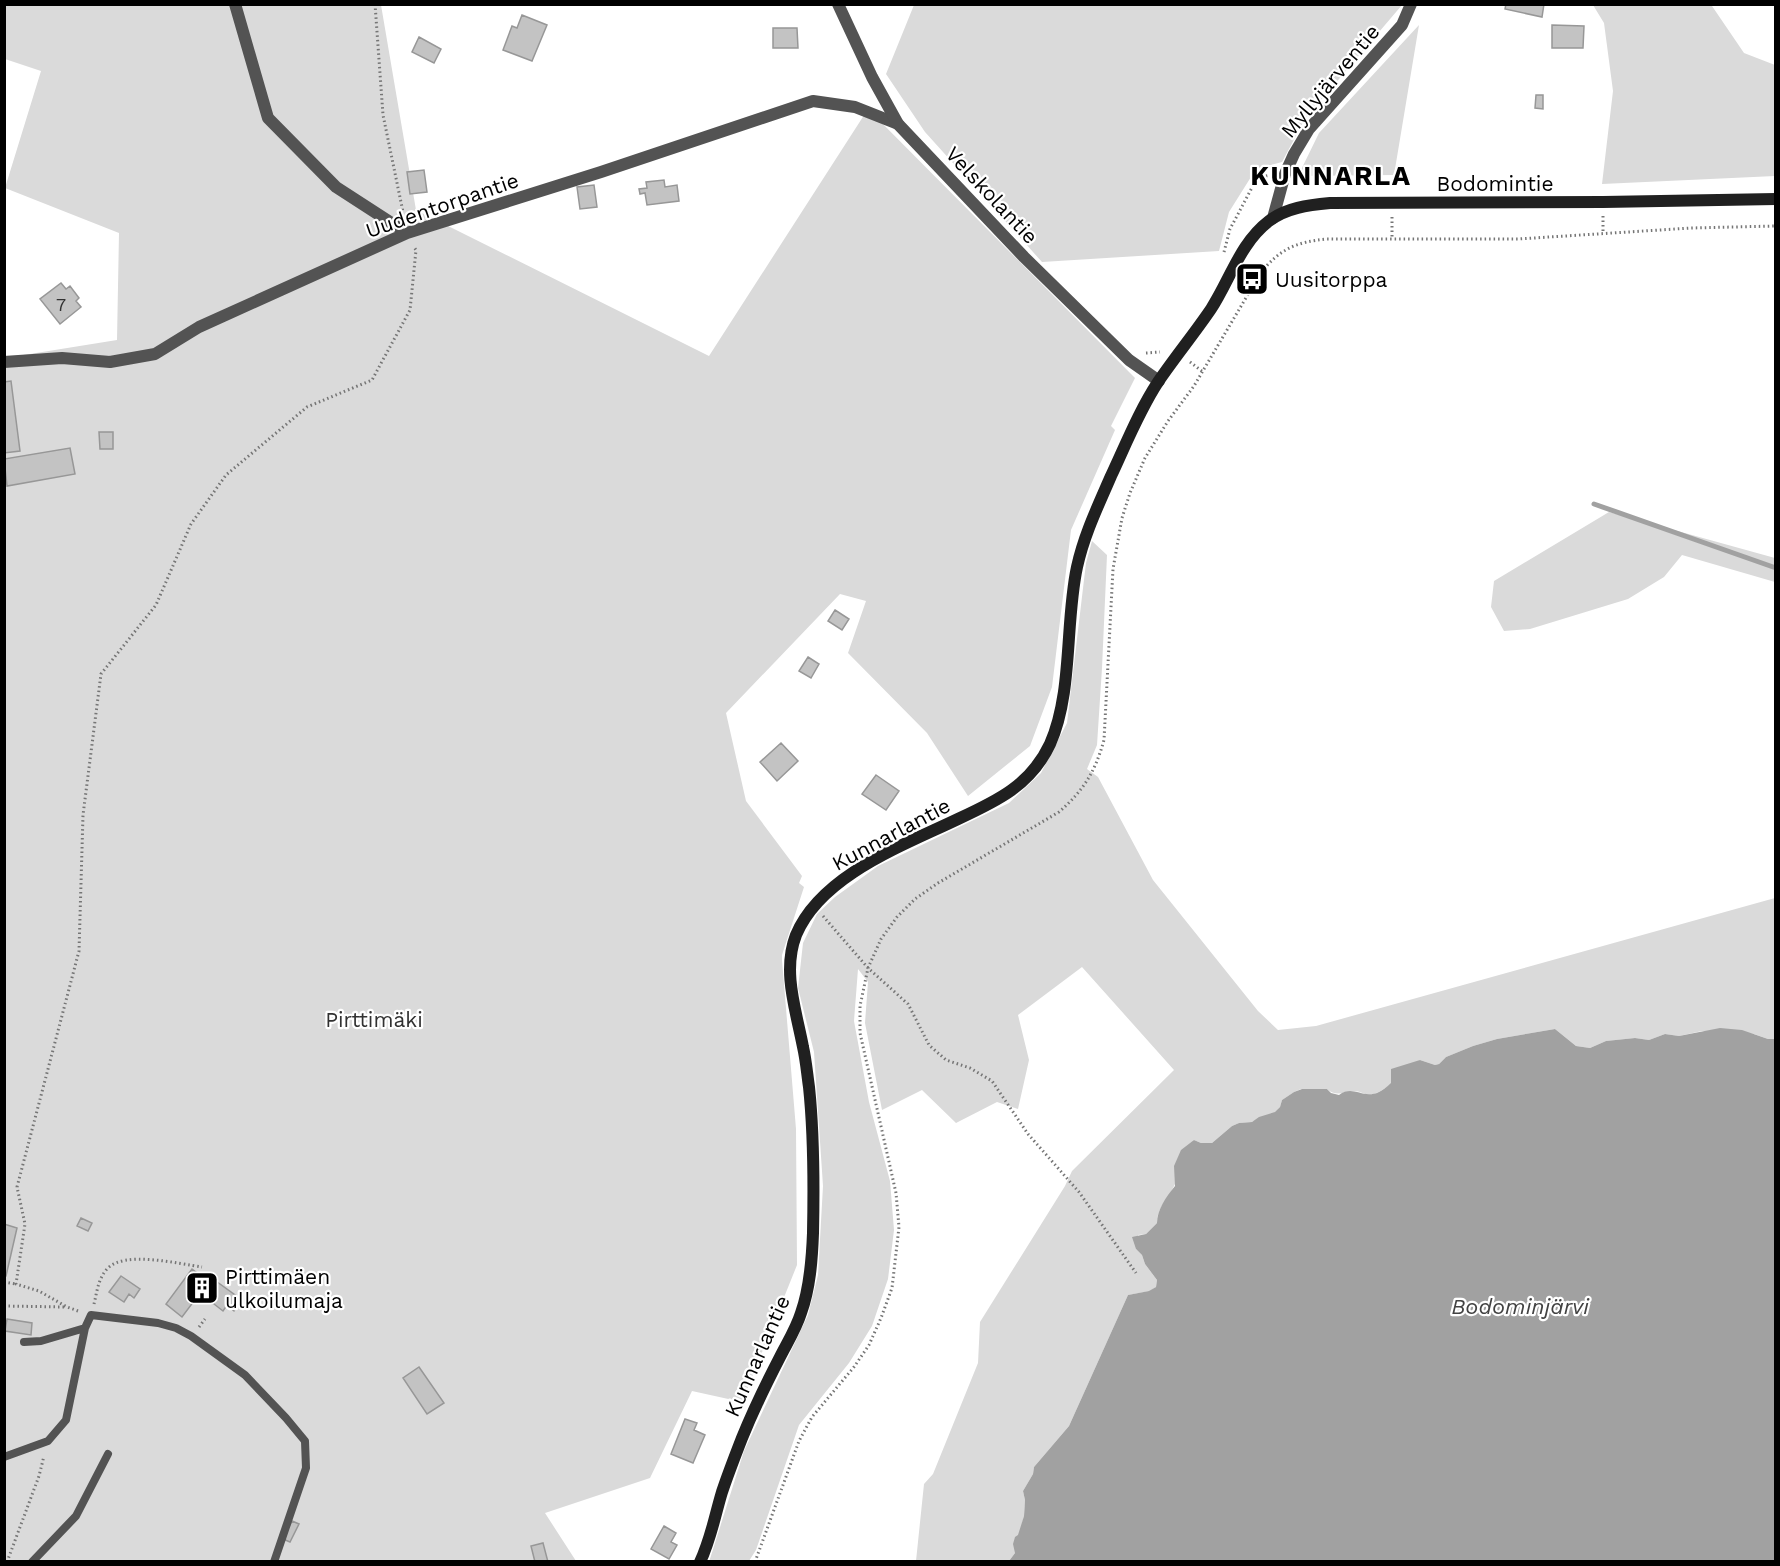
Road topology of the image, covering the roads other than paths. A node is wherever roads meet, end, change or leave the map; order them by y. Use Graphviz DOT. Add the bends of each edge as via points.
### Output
graph roads {
  1 [pos="235,4"];
  2 [pos="838,4"];
  3 [pos="1411,4"];
  4 [pos="898,124"];
  5 [pos="1776,199"];
  6 [pos="1273,218"];
  7 [pos="407,233"];
  8 [pos="4,362"];
  9 [pos="1159,381"];
  10 [pos="85,1328"];
  11 [pos="24,1342"];
  12 [pos="108,1454"];
  13 [pos="4,1456"];
  14 [pos="32,1562"];
  15 [pos="274,1562"];
  16 [pos="700,1562"];
  1 -- 7 [label="street" via="268,118 336,187"];
  2 -- 4 [label="street, Velskolantie"];
  3 -- 6 [label="street, Myllyjärventie" via="1402,25 1309,129 1285,174"];
  4 -- 7 [label="street, Uudentorpantie" via="855,107 813,100"];
  4 -- 9 [label="street, Velskolantie" via="1024,257 1129,360"];
  5 -- 6 [label="main road, Bodomintie" via="1311,204"];
  6 -- 9 [label="main road, Bodomintie" via="1245,248 1214,306"];
  7 -- 8 [label="street, Uudentorpantie" via="199,327 155,354 110,362 62,358"];
  9 -- 16 [label="main road, Kunnarlantie" via="1139,413 1088,529 1076,569 1059,717 1039,763 1027,778 995,802 852,873 814,905 796,936 790,977 804,1050 812,1128 810,1275 799,1319 744,1434"];
  10 -- 11 [label="lane"];
  10 -- 13 [label="lane" via="66,1420 48,1441"];
  10 -- 15 [label="lane" via="91,1315 176,1328 245,1375 305,1441 306,1468"];
  12 -- 14 [label="lane" via="76,1516"];
}
